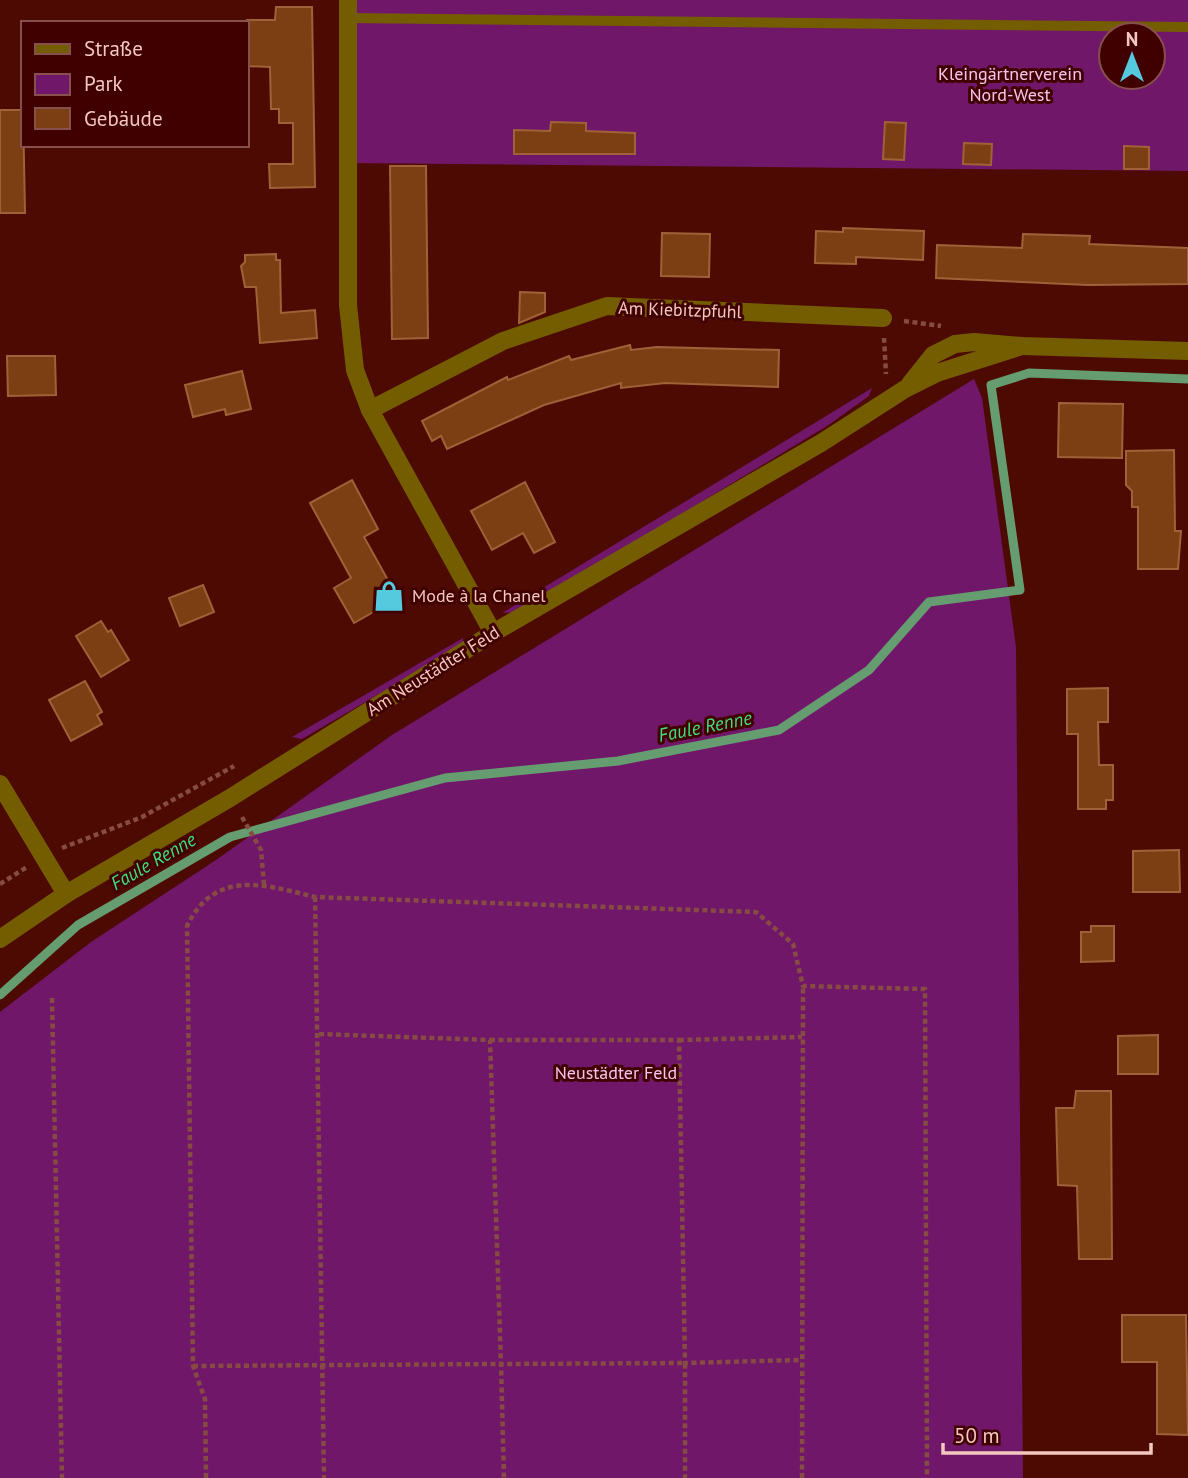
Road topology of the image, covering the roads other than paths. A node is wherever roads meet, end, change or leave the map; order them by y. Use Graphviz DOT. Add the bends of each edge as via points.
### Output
graph roads {
  1 [pos="348,9"];
  2 [pos="1188,27"];
  3 [pos="883,318"];
  4 [pos="1022,346"];
  5 [pos="1188,351"];
  6 [pos="905,389"];
  7 [pos="370,410"];
  8 [pos="493,633"];
  9 [pos="0,784"];
  10 [pos="66,894"];
  11 [pos="0,939"];
  1 -- 2 [label="lane"];
  1 -- 7 [label="street" via="348,305 355,370"];
  3 -- 7 [label="street, Am Kiebitzpfuhl" via="607,306 503,341"];
  4 -- 5 [label="street, Am Neustädter Feld"];
  4 -- 6 [label="street, Am Neustädter Feld" via="937,373"];
  4 -- 6 [label="street, Am Neustädter Feld" via="955,344 933,355"];
  6 -- 8 [label="street, Am Neustädter Feld" via="821,443"];
  7 -- 8 [label="street"];
  8 -- 10 [label="street, Am Neustädter Feld" via="230,798"];
  9 -- 10 [label="street"];
  10 -- 11 [label="street, Am Neustädter Feld"];
}
